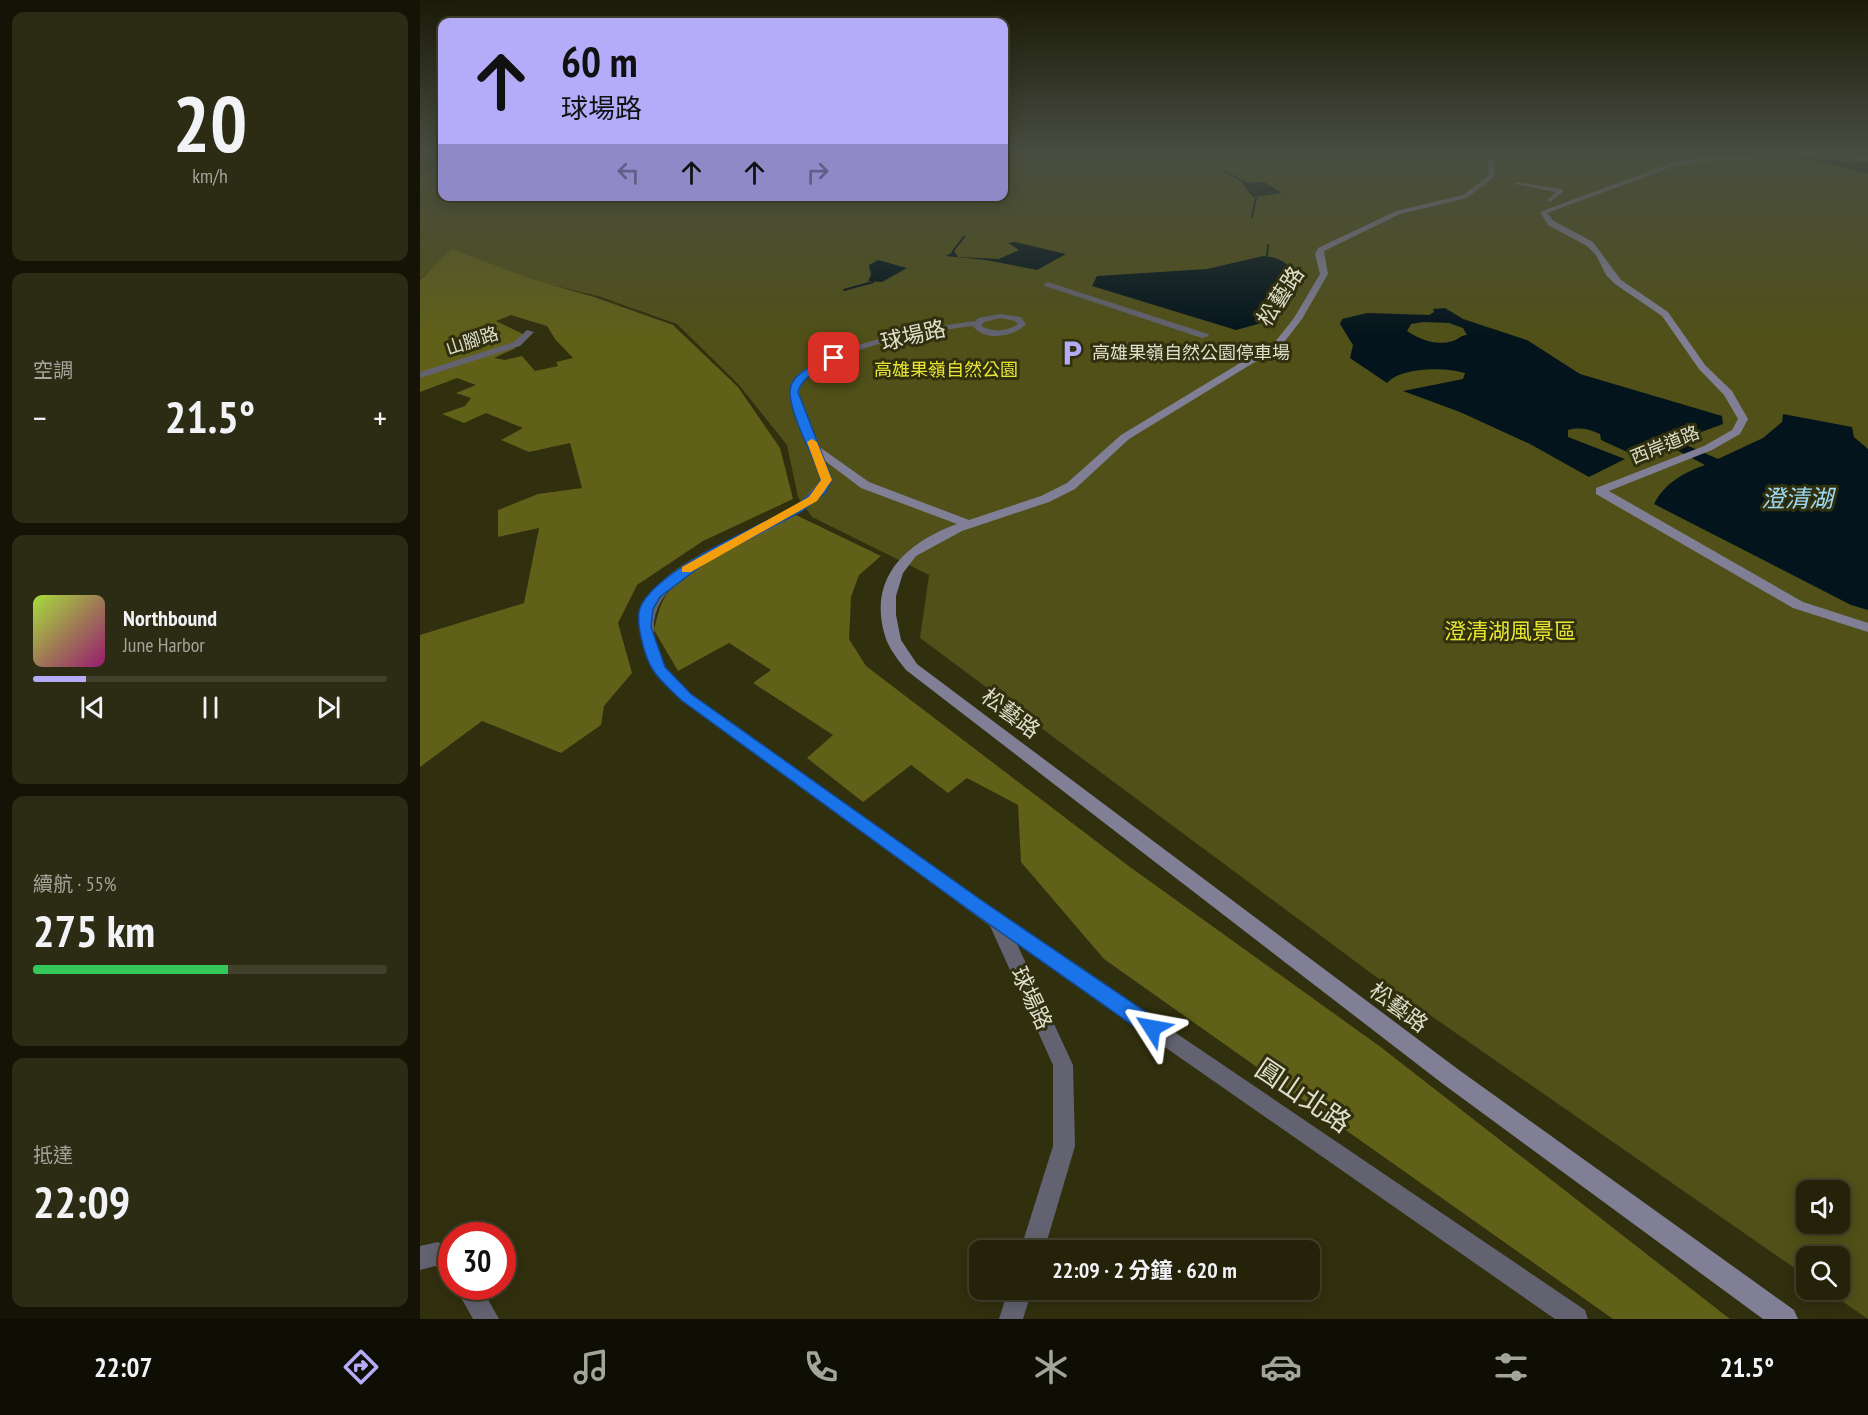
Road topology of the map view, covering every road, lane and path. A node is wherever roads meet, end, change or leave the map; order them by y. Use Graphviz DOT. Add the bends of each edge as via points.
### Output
graph roads {
  1 [pos="1395,214"];
  2 [pos="1544,214"];
  3 [pos="1048,284"];
  4 [pos="978,323"];
  5 [pos="530,332"];
  6 [pos="1205,336"];
  7 [pos="420,375"];
  8 [pos="814,448"];
  9 [pos="1023,506"];
  10 [pos="968,524"];
  11 [pos="934,540"];
  12 [pos="1868,628"];
  13 [pos="997,921"];
  14 [pos="1035,1240"];
  15 [pos="438,1254"];
  16 [pos="420,1258"];
  17 [pos="475,1300"];
  18 [pos="1017,1300"];
  19 [pos="487,1319"];
  20 [pos="1011,1319"];
  21 [pos="1576,1319"];
  22 [pos="1785,1319"];
  1 -- 9 [label="street, 松藝路" via="1326,246 1318,254 1324,274 1278,344 1125,437 1071,486"];
  2 -- 12 [label="street, 西岸道路" via="1551,223 1590,243 1614,278 1665,314 1702,367 1728,393 1743,419 1736,432 1708,448 1600,491 1798,606"];
  3 -- 6 [label="street"];
  4 -- 4 [label="street, 球場路" via="981,331 995,333 1010,332 1022,324 1018,319 1000,316"];
  4 -- 8 [label="street, 球場路" via="930,329 878,342 834,358 805,375 796,383 794,392"];
  5 -- 7 [label="street, 山腳路" via="517,344"];
  8 -- 10 [label="street" via="865,485"];
  8 -- 13 [label="street, 球場路" via="826,480 821,491 798,509 706,556 656,595 646,609 645,627 651,650 659,668 686,697"];
  9 -- 10 [label="street, 松藝路"];
  9 -- 11 [label="street"];
  10 -- 11 [label="street, 松藝路"];
  11 -- 22 [label="street, 松藝路" via="907,558 896,573 889,596 894,640 911,667 1442,1070"];
  13 -- 14 [label="street, 球場路" via="1063,1065 1064,1146"];
  13 -- 21 [label="street, 圓山北路"];
  15 -- 16 [label="street"];
  17 -- 19 [label="street"];
  18 -- 20 [label="street"];
}
